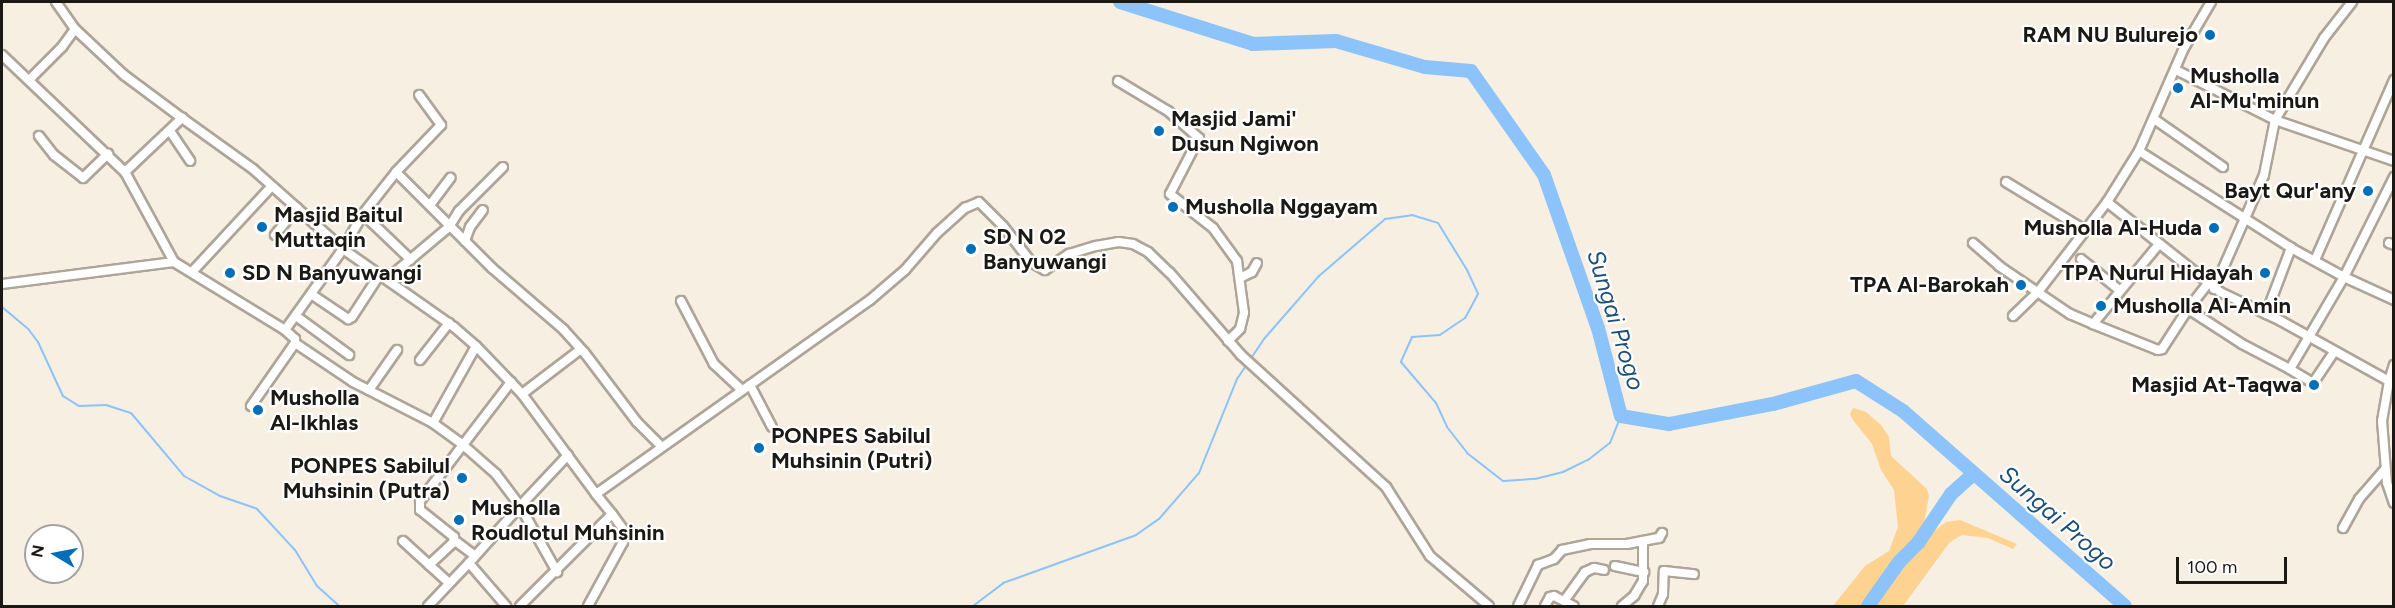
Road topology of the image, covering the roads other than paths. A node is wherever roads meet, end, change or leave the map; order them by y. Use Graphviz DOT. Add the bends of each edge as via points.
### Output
graph roads {
  1 [pos="56,2"];
  2 [pos="2211,2"];
  3 [pos="2352,2"];
  4 [pos="75,29"];
  5 [pos="2,55"];
  6 [pos="2176,70"];
  7 [pos="29,80"];
  8 [pos="1118,81"];
  9 [pos="2392,85"];
  10 [pos="419,95"];
  11 [pos="182,118"];
  12 [pos="2154,119"];
  13 [pos="2275,120"];
  14 [pos="170,131"];
  15 [pos="39,136"];
  16 [pos="2139,151"];
  17 [pos="2361,151"];
  18 [pos="108,154"];
  19 [pos="190,161"];
  20 [pos="2394,161"];
  21 [pos="503,167"];
  22 [pos="2223,167"];
  23 [pos="125,172"];
  24 [pos="396,172"];
  25 [pos="2394,177"];
  26 [pos="450,178"];
  27 [pos="2006,182"];
  28 [pos="272,186"];
  29 [pos="2106,202"];
  30 [pos="430,205"];
  31 [pos="297,208"];
  32 [pos="483,210"];
  33 [pos="363,214"];
  34 [pos="2246,221"];
  35 [pos="449,227"];
  36 [pos="2085,230"];
  37 [pos="275,235"];
  38 [pos="465,241"];
  39 [pos="1973,243"];
  40 [pos="2159,244"];
  41 [pos="2291,248"];
  42 [pos="343,249"];
  43 [pos="2081,259"];
  44 [pos="411,260"];
  45 [pos="2315,260"];
  46 [pos="174,262"];
  47 [pos="1257,263"];
  48 [pos="192,272"];
  49 [pos="380,274"];
  50 [pos="1240,278"];
  51 [pos="2344,278"];
  52 [pos="387,279"];
  53 [pos="2,284"];
  54 [pos="2211,286"];
  55 [pos="2119,290"];
  56 [pos="2038,292"];
  57 [pos="311,294"];
  58 [pos="2394,300"];
  59 [pos="681,301"];
  60 [pos="2188,309"];
  61 [pos="2266,314"];
  62 [pos="296,316"];
  63 [pos="2013,316"];
  64 [pos="448,323"];
  65 [pos="2093,324"];
  66 [pos="285,330"];
  67 [pos="2311,337"];
  68 [pos="1228,341"];
  69 [pos="295,343"];
  70 [pos="476,346"];
  71 [pos="581,349"];
  72 [pos="397,350"];
  73 [pos="2334,352"];
  74 [pos="349,355"];
  75 [pos="420,360"];
  76 [pos="2394,364"];
  77 [pos="2290,369"];
  78 [pos="2389,381"];
  79 [pos="511,382"];
  80 [pos="750,385"];
  81 [pos="741,389"];
  82 [pos="369,390"];
  83 [pos="522,394"];
  84 [pos="251,406"];
  85 [pos="433,423"];
  86 [pos="772,427"];
  87 [pos="463,445"];
  88 [pos="662,447"];
  89 [pos="568,455"];
  90 [pos="2385,469"];
  91 [pos="596,494"];
  92 [pos="2394,503"];
  93 [pos="520,506"];
  94 [pos="612,514"];
  95 [pos="2343,528"];
  96 [pos="1662,533"];
  97 [pos="454,540"];
  98 [pos="403,541"];
  99 [pos="1643,541"];
  100 [pos="475,556"];
  101 [pos="469,563"];
  102 [pos="429,565"];
  103 [pos="1615,566"];
  104 [pos="1604,570"];
  105 [pos="557,572"];
  106 [pos="1644,573"];
  107 [pos="1694,574"];
  108 [pos="449,583"];
  109 [pos="1564,601"];
  110 [pos="1627,605"];
  111 [pos="428,606"];
  112 [pos="506,606"];
  113 [pos="520,606"];
  114 [pos="588,606"];
  115 [pos="1489,606"];
  116 [pos="1518,606"];
  117 [pos="1545,606"];
  118 [pos="1574,606"];
  119 [pos="1658,606"];
  1 -- 4 [label="street"];
  2 -- 6 [label="street" via="2193,30"];
  3 -- 13 [label="street" via="2324,38"];
  4 -- 7 [label="street"];
  4 -- 11 [label="street" via="124,75"];
  5 -- 7 [label="street"];
  6 -- 12 [label="street"];
  6 -- 13 [label="street"];
  7 -- 18 [label="street"];
  8 -- 50 [label="street" via="1168,111 1198,138 1170,194 1213,228 1237,261"];
  9 -- 17 [label="street"];
  10 -- 24 [label="street" via="441,125"];
  11 -- 14 [label="street"];
  11 -- 28 [label="street"];
  12 -- 16 [label="street"];
  12 -- 22 [label="street"];
  13 -- 17 [label="street"];
  13 -- 34 [label="street" via="2264,175"];
  14 -- 19 [label="street"];
  14 -- 23 [label="street"];
  15 -- 18 [label="street" via="54,155 83,178"];
  16 -- 29 [label="street"];
  16 -- 34 [label="street"];
  17 -- 20 [label="street"];
  17 -- 45 [label="street"];
  18 -- 23 [label="street"];
  21 -- 35 [label="street" via="459,211"];
  23 -- 46 [label="street"];
  24 -- 30 [label="street"];
  24 -- 33 [label="street"];
  25 -- 51 [label="street"];
  26 -- 30 [label="street"];
  27 -- 36 [label="street"];
  28 -- 31 [label="street"];
  28 -- 48 [label="street"];
  29 -- 36 [label="street"];
  29 -- 40 [label="street"];
  30 -- 35 [label="street"];
  31 -- 37 [label="street"];
  31 -- 42 [label="street"];
  32 -- 38 [label="street"];
  33 -- 42 [label="street"];
  33 -- 44 [label="street"];
  34 -- 41 [label="street"];
  34 -- 54 [label="street"];
  35 -- 38 [label="street"];
  35 -- 44 [label="street"];
  36 -- 56 [label="street"];
  38 -- 71 [label="street"];
  39 -- 56 [label="street"];
  40 -- 54 [label="street"];
  40 -- 55 [label="street"];
  41 -- 45 [label="street"];
  41 -- 61 [label="street"];
  42 -- 49 [label="street"];
  42 -- 57 [label="street"];
  43 -- 55 [label="street"];
  44 -- 52 [label="street"];
  45 -- 51 [label="street"];
  46 -- 48 [label="street"];
  46 -- 53 [label="street"];
  47 -- 50 [label="street" via="1252,272"];
  48 -- 66 [label="street"];
  49 -- 52 [label="street"];
  49 -- 57 [label="street" via="348,319"];
  50 -- 68 [label="street" via="1244,313 1240,329"];
  51 -- 58 [label="street"];
  51 -- 67 [label="street"];
  52 -- 64 [label="street"];
  54 -- 60 [label="street"];
  54 -- 61 [label="street"];
  55 -- 65 [label="street"];
  56 -- 63 [label="street"];
  56 -- 65 [label="street"];
  57 -- 62 [label="street"];
  59 -- 81 [label="street" via="714,364"];
  60 -- 65 [label="street" via="2158,350"];
  60 -- 77 [label="street"];
  61 -- 67 [label="street"];
  62 -- 66 [label="street"];
  62 -- 74 [label="street"];
  64 -- 70 [label="street"];
  64 -- 75 [label="street"];
  66 -- 69 [label="street" via="292,334"];
  67 -- 73 [label="street"];
  67 -- 77 [label="street"];
  68 -- 80 [label="street" via="1148,252 1133,244 1111,242 1069,254 1045,270 1031,262 979,202 956,215 870,300"];
  68 -- 115 [label="street" via="1386,487 1430,556"];
  69 -- 82 [label="street"];
  69 -- 84 [label="street"];
  70 -- 79 [label="street"];
  70 -- 85 [label="street"];
  71 -- 83 [label="street"];
  71 -- 88 [label="street" via="637,422"];
  72 -- 82 [label="street"];
  73 -- 77 [label="street" via="2313,384"];
  73 -- 78 [label="street"];
  76 -- 78 [label="street"];
  78 -- 90 [label="street" via="2382,421"];
  79 -- 83 [label="street"];
  79 -- 87 [label="street"];
  80 -- 81 [label="street"];
  80 -- 86 [label="street"];
  81 -- 88 [label="street"];
  82 -- 85 [label="street"];
  83 -- 89 [label="street"];
  85 -- 87 [label="street"];
  87 -- 93 [label="street" via="496,474"];
  87 -- 97 [label="street" via="419,504 420,510"];
  88 -- 91 [label="street"];
  89 -- 91 [label="street"];
  89 -- 93 [label="street"];
  90 -- 92 [label="street"];
  90 -- 95 [label="street" via="2359,499"];
  91 -- 94 [label="street"];
  93 -- 100 [label="street"];
  93 -- 105 [label="street"];
  94 -- 105 [label="street"];
  94 -- 114 [label="street" via="623,529 622,542"];
  96 -- 99 [label="street" via="1659,538"];
  97 -- 100 [label="street"];
  97 -- 102 [label="street"];
  98 -- 102 [label="street"];
  99 -- 106 [label="street"];
  99 -- 116 [label="street" via="1562,549 1554,559 1539,566"];
  100 -- 101 [label="street"];
  101 -- 108 [label="street"];
  101 -- 112 [label="street"];
  102 -- 108 [label="street"];
  103 -- 106 [label="street"];
  104 -- 109 [label="street" via="1594,568 1585,572"];
  105 -- 113 [label="street"];
  106 -- 110 [label="street" via="1641,587"];
  107 -- 119 [label="street" via="1664,571"];
  108 -- 111 [label="street"];
  109 -- 117 [label="street" via="1551,596"];
  109 -- 118 [label="street"];
}
